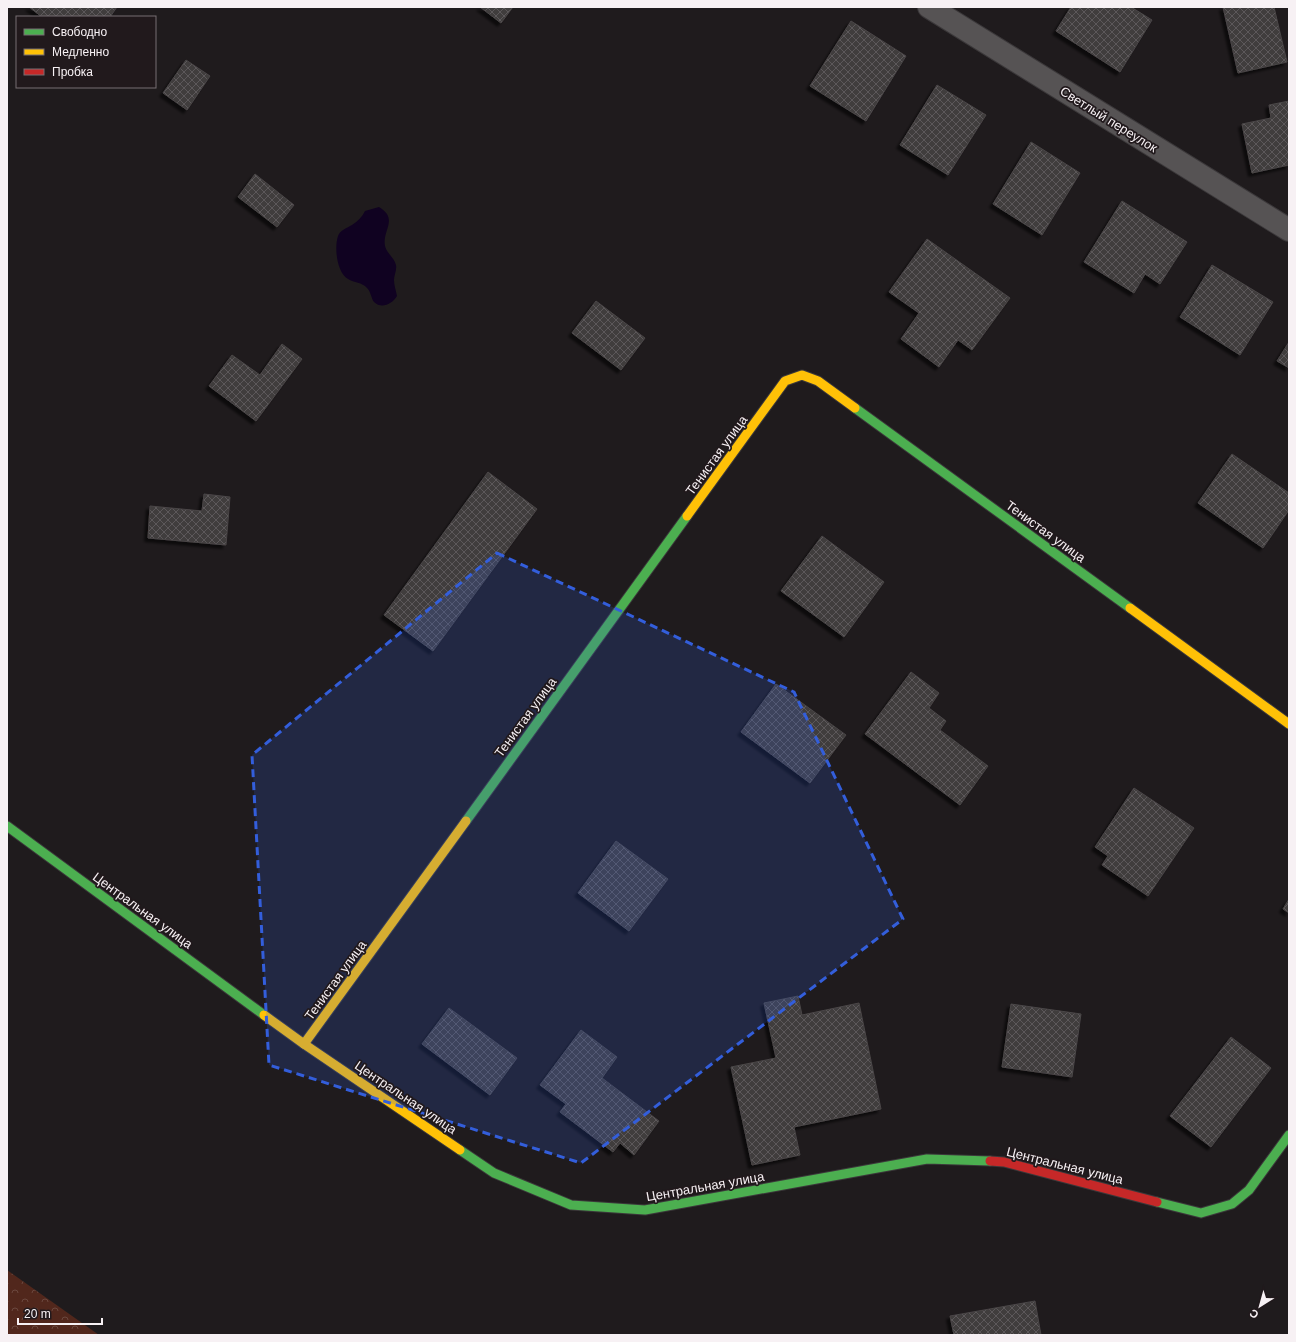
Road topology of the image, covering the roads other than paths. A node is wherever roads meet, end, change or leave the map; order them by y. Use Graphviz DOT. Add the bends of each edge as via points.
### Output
graph roads {
  1 [pos="929,7"];
  2 [pos="1289,230"];
  3 [pos="1289,724"];
  4 [pos="7,826"];
  5 [pos="304,1044"];
  6 [pos="1289,1134"];
  1 -- 2 [label="street, Светлый переулок"];
  3 -- 5 [label="street, Тенистая улица" via="818,381 802,375 785,381"];
  4 -- 5 [label="street, Центральная улица"];
  5 -- 6 [label="street, Центральная улица" via="494,1173 571,1205 645,1210 927,1159 1004,1162 1201,1213 1232,1204 1249,1190"];
}
